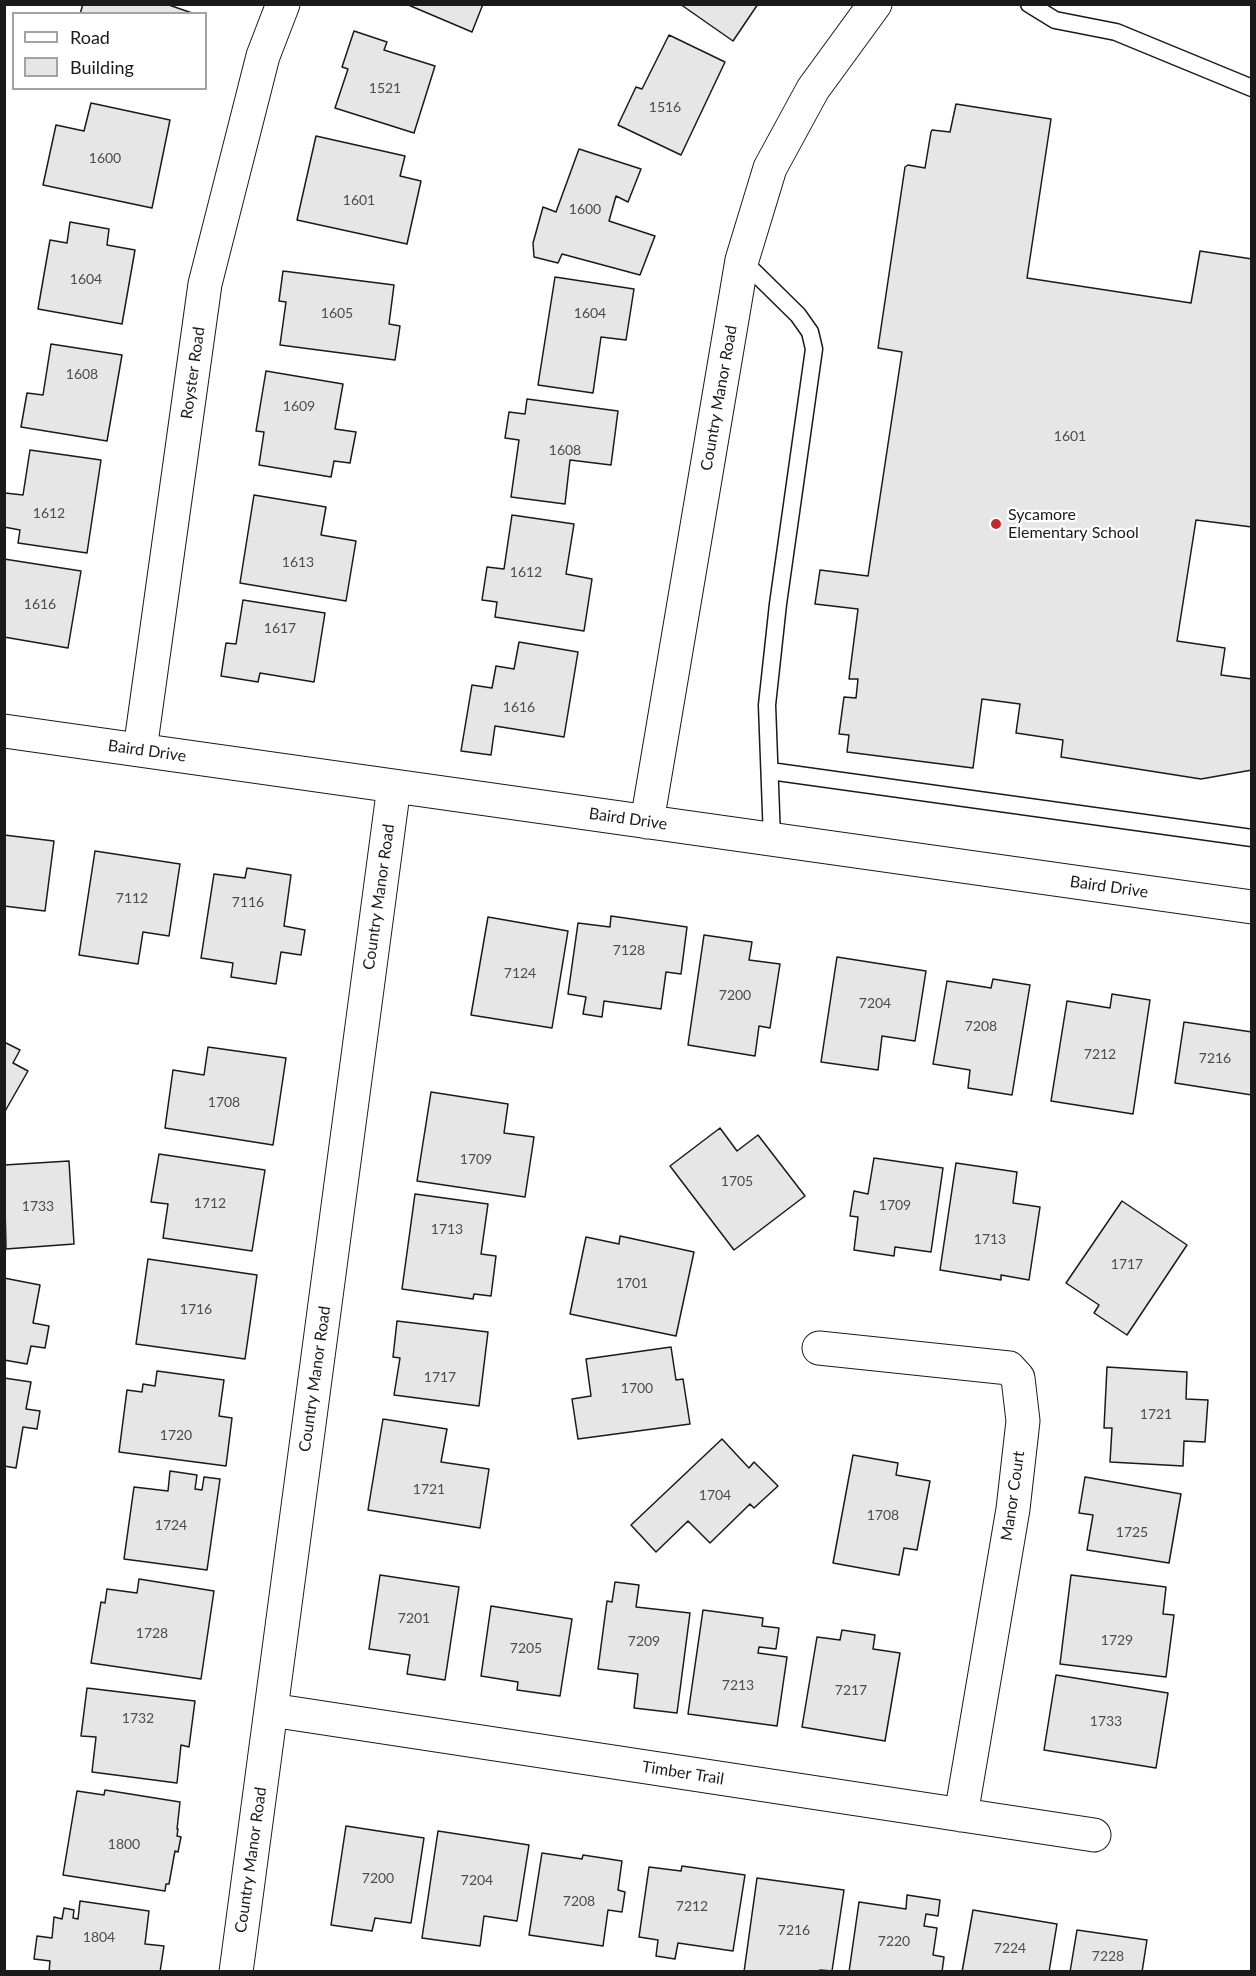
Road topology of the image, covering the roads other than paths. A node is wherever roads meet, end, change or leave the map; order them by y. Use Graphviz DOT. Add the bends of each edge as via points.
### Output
graph roads {
  1 [pos="283,4"];
  2 [pos="875,4"];
  3 [pos="1029,4"];
  4 [pos="1251,88"];
  5 [pos="742,260"];
  6 [pos="4,731"];
  7 [pos="140,750"];
  8 [pos="770,771"];
  9 [pos="394,786"];
  10 [pos="647,822"];
  11 [pos="1251,838"];
  12 [pos="772,839"];
  13 [pos="1251,907"];
  14 [pos="819,1348"];
  15 [pos="271,1710"];
  16 [pos="961,1815"];
  17 [pos="1094,1835"];
  18 [pos="236,1971"];
  1 -- 7 [label="street, Royster Road" via="263,56 205,284"];
  2 -- 5 [label="street, Country Manor Road" via="813,89 770,168"];
  3 -- 4 [label="lane" via="1055,20 1116,32"];
  5 -- 8 [label="lane" via="798,315 810,332 814,348 767,705"];
  5 -- 10 [label="street, Country Manor Road"];
  6 -- 7 [label="street, Baird Drive"];
  7 -- 9 [label="street, Baird Drive"];
  8 -- 11 [label="lane"];
  8 -- 12 [label="lane"];
  9 -- 10 [label="street, Baird Drive"];
  9 -- 15 [label="street, Country Manor Road"];
  10 -- 12 [label="street, Baird Drive"];
  12 -- 13 [label="street, Baird Drive"];
  14 -- 16 [label="street, Manor Court" via="1009,1368 1018,1378 1023,1421 1012,1509"];
  15 -- 16 [label="street, Timber Trail"];
  15 -- 18 [label="street, Country Manor Road"];
  16 -- 17 [label="street, Timber Trail"];
}
